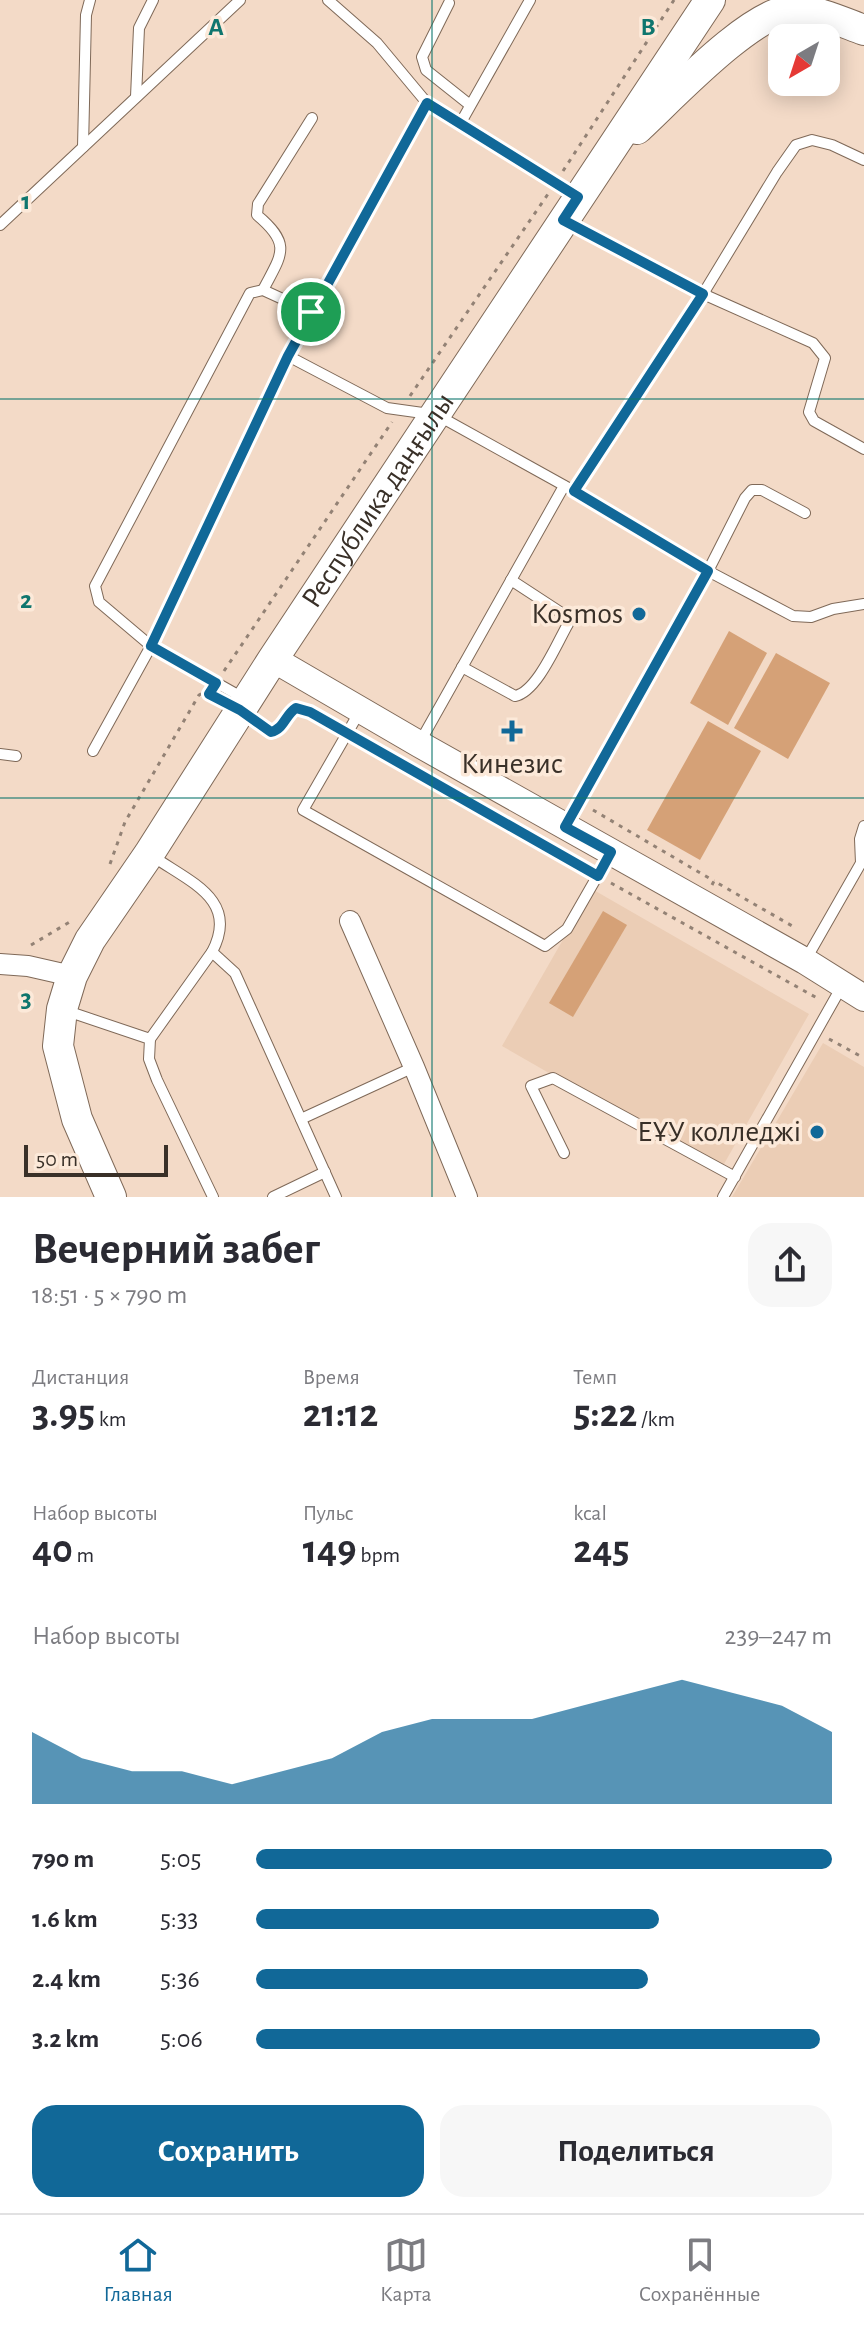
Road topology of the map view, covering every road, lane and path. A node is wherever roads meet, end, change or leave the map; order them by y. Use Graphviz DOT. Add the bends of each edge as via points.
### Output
graph roads {
  1 [pos="90,0"];
  2 [pos="153,0"];
  3 [pos="240,0"];
  4 [pos="328,0"];
  5 [pos="530,0"];
  6 [pos="674,0"];
  7 [pos="710,0"];
  8 [pos="819,0"];
  9 [pos="449,3"];
  10 [pos="864,28"];
  11 [pos="136,97"];
  12 [pos="427,103"];
  13 [pos="470,105"];
  14 [pos="312,118"];
  15 [pos="460,124"];
  16 [pos="83,147"];
  17 [pos="864,160"];
  18 [pos="603,161"];
  19 [pos="566,200"];
  20 [pos="0,225"];
  21 [pos="263,290"];
  22 [pos="703,294"];
  23 [pos="311,312"];
  24 [pos="288,356"];
  25 [pos="400,410"];
  26 [pos="437,415"];
  27 [pos="864,449"];
  28 [pos="569,488"];
  29 [pos="805,513"];
  30 [pos="708,571"];
  31 [pos="511,580"];
  32 [pos="864,604"];
  33 [pos="151,646"];
  34 [pos="273,659"];
  35 [pos="462,667"];
  36 [pos="216,683"];
  37 [pos="244,705"];
  38 [pos="354,721"];
  39 [pos="419,744"];
  40 [pos="93,751"];
  41 [pos="0,754"];
  42 [pos="16,756"];
  43 [pos="579,802"];
  44 [pos="864,826"];
  45 [pos="565,827"];
  46 [pos="611,852"];
  47 [pos="149,854"];
  48 [pos="862,864"];
  49 [pos="104,873"];
  50 [pos="598,876"];
  51 [pos="714,881"];
  52 [pos="77,918"];
  53 [pos="350,921"];
  54 [pos="26,948"];
  55 [pos="212,952"];
  56 [pos="805,961"];
  57 [pos="0,964"];
  58 [pos="72,976"];
  59 [pos="846,996"];
  60 [pos="62,1009"];
  61 [pos="816,1032"];
  62 [pos="150,1039"];
  63 [pos="864,1058"];
  64 [pos="414,1067"];
  65 [pos="301,1119"];
  66 [pos="564,1153"];
  67 [pos="325,1172"];
  68 [pos="735,1177"];
  69 [pos="111,1197"];
  70 [pos="213,1197"];
  71 [pos="273,1197"];
  72 [pos="336,1197"];
  73 [pos="467,1197"];
  74 [pos="723,1197"];
  1 -- 16 [label="lane"];
  2 -- 11 [label="lane" via="139,28"];
  3 -- 11 [label="lane"];
  4 -- 12 [label="lane" via="377,43"];
  5 -- 13 [label="lane"];
  6 -- 19 [label="path"];
  7 -- 18 [label="main road, Республика даңғылы"];
  8 -- 10 [label="street"];
  9 -- 13 [label="lane" via="422,57 426,70"];
  10 -- 18 [label="main road" via="790,10 766,19 743,32"];
  11 -- 16 [label="lane"];
  12 -- 15 [label="lane"];
  12 -- 23 [label="lane"];
  13 -- 15 [label="lane"];
  14 -- 21 [label="lane" via="258,204 257,215 280,242 281,255"];
  15 -- 19 [label="lane"];
  16 -- 20 [label="lane"];
  17 -- 22 [label="lane" via="812,140 796,145"];
  18 -- 19 [label="main road, Республика даңғылы"];
  19 -- 22 [label="lane"];
  19 -- 25 [label="path"];
  19 -- 26 [label="main road, Республика даңғылы"];
  21 -- 23 [label="lane"];
  21 -- 33 [label="lane" via="250,293 95,586 99,602"];
  22 -- 27 [label="lane" via="813,343 825,358 809,412 814,421"];
  22 -- 28 [label="lane"];
  23 -- 24 [label="lane"];
  24 -- 25 [label="lane"];
  24 -- 33 [label="lane"];
  25 -- 26 [label="lane"];
  25 -- 36 [label="path"];
  26 -- 28 [label="lane"];
  26 -- 34 [label="main road, Республика даңғылы"];
  28 -- 30 [label="lane"];
  28 -- 31 [label="lane"];
  29 -- 30 [label="lane" via="752,490"];
  30 -- 32 [label="lane" via="793,616"];
  30 -- 43 [label="lane"];
  31 -- 35 [label="lane"];
  31 -- 35 [label="lane" via="563,614 568,624 522,695"];
  33 -- 36 [label="lane"];
  33 -- 40 [label="lane"];
  34 -- 37 [label="main road, Республика даңғылы"];
  34 -- 38 [label="street"];
  35 -- 39 [label="lane"];
  36 -- 37 [label="lane"];
  36 -- 49 [label="path" via="209,694 199,695 125,822"];
  37 -- 38 [label="path" via="271,732 296,708"];
  37 -- 47 [label="main road, Республика даңғылы"];
  38 -- 39 [label="street"];
  38 -- 50 [label="path"];
  38 -- 50 [label="lane" via="303,810 545,946 567,929"];
  39 -- 45 [label="street"];
  41 -- 42 [label="lane"];
  43 -- 45 [label="lane"];
  43 -- 51 [label="path"];
  44 -- 48 [label="lane"];
  45 -- 46 [label="street"];
  46 -- 50 [label="lane"];
  46 -- 56 [label="street"];
  47 -- 55 [label="lane" via="214,900 222,917"];
  47 -- 58 [label="main road, Республика даңғылы"];
  48 -- 56 [label="lane"];
  50 -- 59 [label="path"];
  52 -- 54 [label="path"];
  53 -- 64 [label="street"];
  55 -- 62 [label="lane"];
  55 -- 65 [label="lane" via="235,973"];
  56 -- 59 [label="street"];
  57 -- 58 [label="street"];
  58 -- 60 [label="main road, Республика даңғылы"];
  59 -- 61 [label="lane"];
  60 -- 62 [label="lane"];
  60 -- 69 [label="main road, Республика даңғылы" via="58,1046 77,1119"];
  61 -- 63 [label="path"];
  61 -- 68 [label="lane"];
  62 -- 70 [label="lane" via="149,1059 157,1080"];
  64 -- 65 [label="lane"];
  64 -- 73 [label="street"];
  65 -- 67 [label="lane"];
  66 -- 68 [label="lane" via="531,1086 553,1078"];
  67 -- 71 [label="lane"];
  67 -- 72 [label="lane"];
  68 -- 74 [label="lane"];
}
